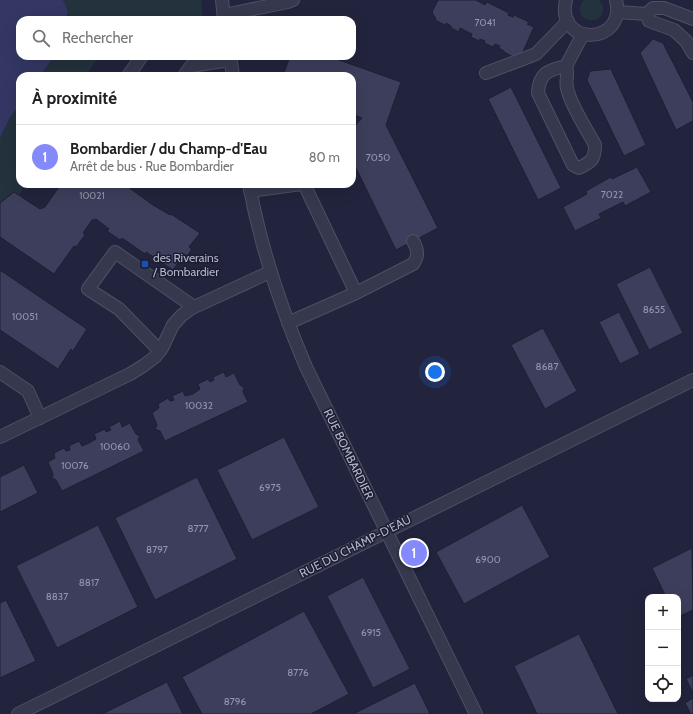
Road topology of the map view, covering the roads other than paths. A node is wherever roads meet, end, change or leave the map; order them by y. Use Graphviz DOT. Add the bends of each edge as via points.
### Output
graph roads {
  1 [pos="222,0"];
  2 [pos="293,0"];
  3 [pos="566,0"];
  4 [pos="617,6"];
  5 [pos="647,14"];
  6 [pos="224,16"];
  7 [pos="228,16"];
  8 [pos="693,19"];
  9 [pos="568,21"];
  10 [pos="582,34"];
  11 [pos="693,53"];
  12 [pos="139,60"];
  13 [pos="220,60"];
  14 [pos="230,60"];
  15 [pos="566,66"];
  16 [pos="131,72"];
  17 [pos="187,72"];
  18 [pos="232,72"];
  19 [pos="486,73"];
  20 [pos="250,188"];
  21 [pos="305,188"];
  22 [pos="413,241"];
  23 [pos="270,272"];
  24 [pos="356,293"];
  25 [pos="194,307"];
  26 [pos="288,322"];
  27 [pos="160,351"];
  28 [pos="1,373"];
  29 [pos="693,380"];
  30 [pos="40,418"];
  31 [pos="0,437"];
  32 [pos="386,531"];
  33 [pos="18,714"];
  34 [pos="476,714"];
  1 -- 6 [label="street"];
  2 -- 7 [label="street"];
  3 -- 9 [label="street" via="564,7"];
  4 -- 5 [label="street"];
  4 -- 10 [label="street" via="615,20 605,31 590,36"];
  5 -- 8 [label="street" via="653,8 664,8"];
  5 -- 11 [label="street" via="649,21 674,30 686,40"];
  9 -- 10 [label="street"];
  9 -- 19 [label="street" via="536,54"];
  10 -- 15 [label="street"];
  12 -- 16 [label="street"];
  13 -- 17 [label="street" via="191,66"];
  14 -- 18 [label="street"];
  15 -- 15 [label="street" via="544,74 539,83 538,93 573,165 579,168 590,162 595,154 595,145 569,97"];
  20 -- 23 [label="street, RUE BOMBARDIER"];
  21 -- 24 [label="street"];
  22 -- 24 [label="street" via="418,255 413,264"];
  23 -- 25 [label="street"];
  23 -- 26 [label="street, RUE BOMBARDIER"];
  24 -- 26 [label="street"];
  25 -- 27 [label="street" via="182,315 173,326"];
  25 -- 27 [label="street" via="115,252 88,289 119,309"];
  26 -- 32 [label="street, RUE BOMBARDIER" via="312,380"];
  27 -- 30 [label="street" via="130,374"];
  28 -- 30 [label="street" via="28,391"];
  29 -- 32 [label="street, RUE DU CHAMP-D'EAU"];
  30 -- 31 [label="street"];
  32 -- 33 [label="street, RUE DU CHAMP-D'EAU"];
  32 -- 34 [label="street, RUE BOMBARDIER"];
}
